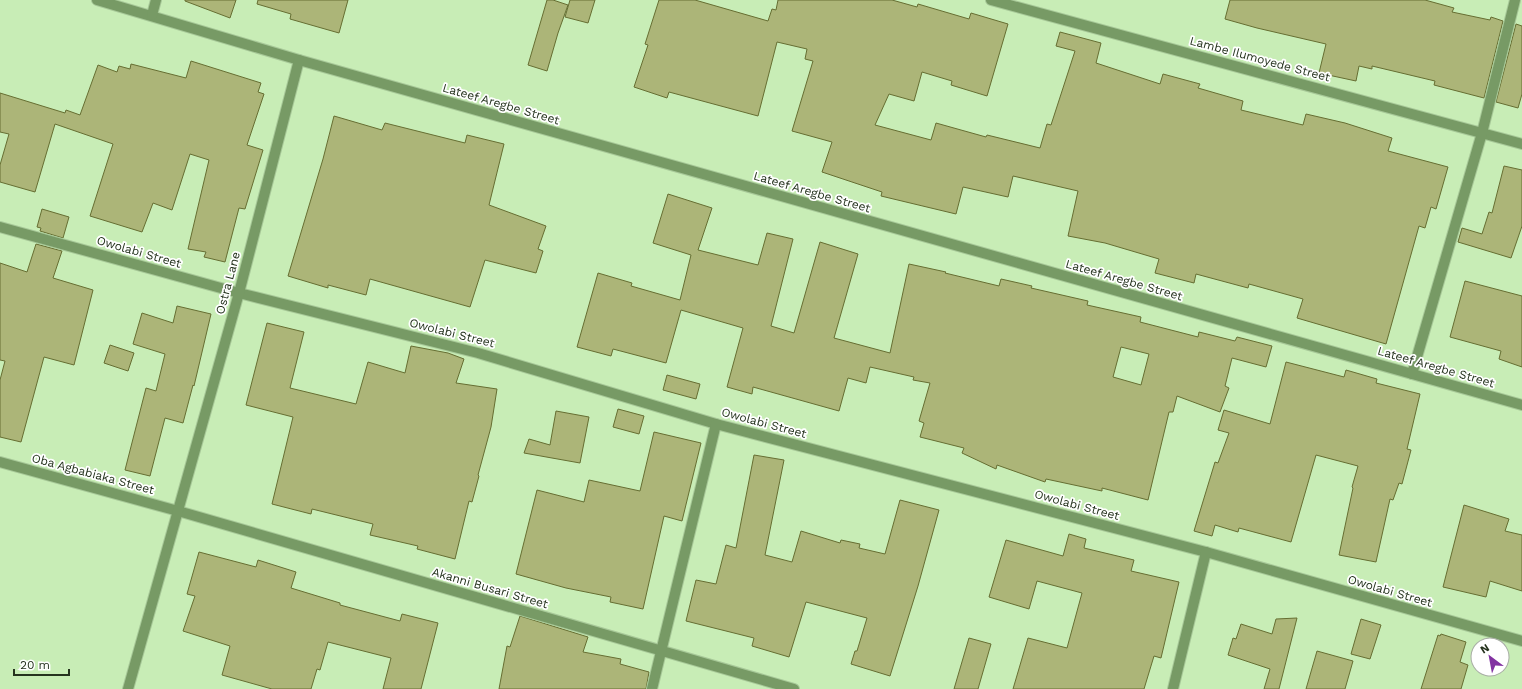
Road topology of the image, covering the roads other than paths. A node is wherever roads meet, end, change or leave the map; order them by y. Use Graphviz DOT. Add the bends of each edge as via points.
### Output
graph roads {
  1 [pos="97,0"];
  2 [pos="156,0"];
  3 [pos="992,0"];
  4 [pos="1515,0"];
  5 [pos="152,15"];
  6 [pos="300,60"];
  7 [pos="1482,133"];
  8 [pos="1522,144"];
  9 [pos="0,227"];
  10 [pos="239,293"];
  11 [pos="1412,374"];
  12 [pos="1522,405"];
  13 [pos="716,424"];
  14 [pos="0,462"];
  15 [pos="178,511"];
  16 [pos="1206,552"];
  17 [pos="1522,641"];
  18 [pos="662,651"];
  19 [pos="128,689"];
  20 [pos="652,689"];
  21 [pos="794,689"];
  22 [pos="1173,689"];
  1 -- 5 [label="street, Lateef Aregbe Street"];
  2 -- 5 [label="street"];
  3 -- 7 [label="street, Lambe Ilumoyede Street"];
  4 -- 7 [label="street"];
  5 -- 6 [label="street, Lateef Aregbe Street"];
  6 -- 10 [label="street, Ostra Lane"];
  6 -- 11 [label="street, Lateef Aregbe Street"];
  7 -- 8 [label="street, Lambe Ilumoyede Street"];
  7 -- 11 [label="street"];
  9 -- 10 [label="street, Owolabi Street"];
  10 -- 13 [label="street, Owolabi Street" via="478,353"];
  10 -- 15 [label="street, Ostra Lane"];
  11 -- 12 [label="street, Lateef Aregbe Street"];
  13 -- 16 [label="street, Owolabi Street"];
  13 -- 18 [label="street"];
  14 -- 15 [label="street, Oba Agbabiaka Street"];
  15 -- 18 [label="street, Akanni Busari Street"];
  15 -- 19 [label="street, Ostra Lane"];
  16 -- 17 [label="street, Owolabi Street"];
  16 -- 22 [label="street"];
  18 -- 20 [label="street"];
  18 -- 21 [label="street, Akanni Busari Street"];
}
